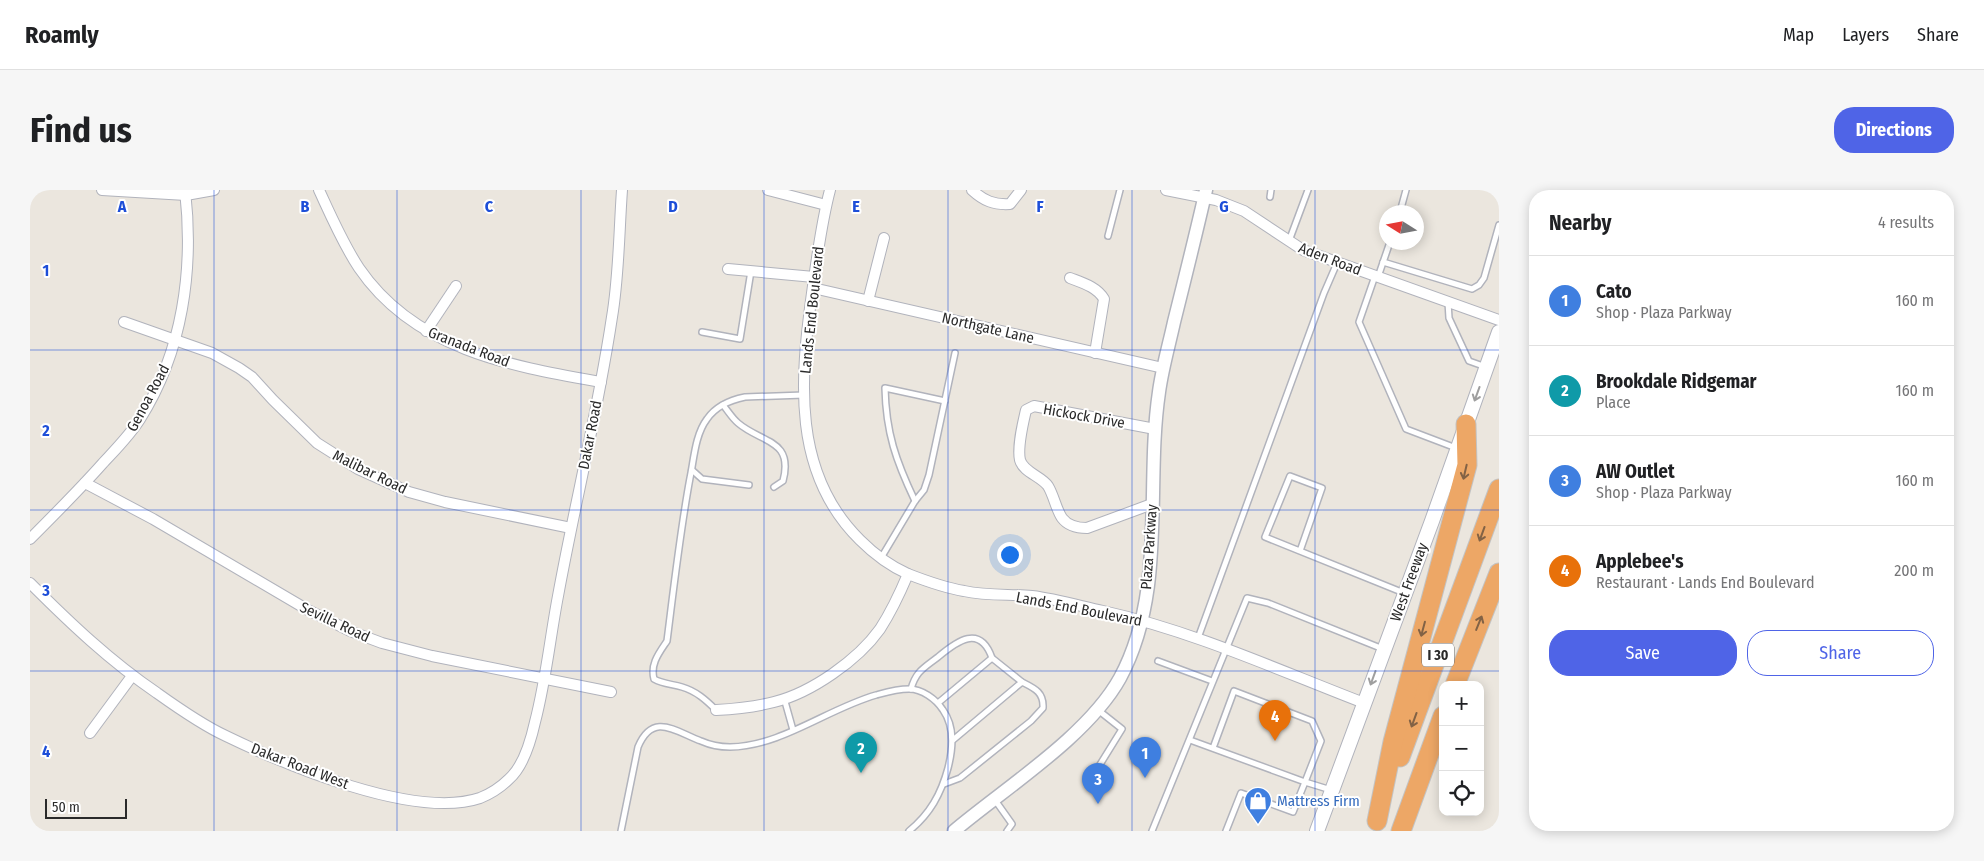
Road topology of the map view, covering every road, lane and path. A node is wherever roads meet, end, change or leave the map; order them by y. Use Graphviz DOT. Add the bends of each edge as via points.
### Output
graph roads {
  1 [pos="102,190"];
  2 [pos="214,190"];
  3 [pos="319,190"];
  4 [pos="622,190"];
  5 [pos="768,190"];
  6 [pos="830,190"];
  7 [pos="972,190"];
  8 [pos="1022,190"];
  9 [pos="1120,190"];
  10 [pos="1166,190"];
  11 [pos="1272,190"];
  12 [pos="1308,190"];
  13 [pos="1406,190"];
  14 [pos="186,193"];
  15 [pos="1205,194"];
  16 [pos="1270,197"];
  17 [pos="826,205"];
  18 [pos="1402,205"];
  19 [pos="1499,224"];
  20 [pos="1108,236"];
  21 [pos="884,238"];
  22 [pos="1289,242"];
  23 [pos="1387,250"];
  24 [pos="1383,262"];
  25 [pos="1337,263"];
  26 [pos="728,269"];
  27 [pos="751,271"];
  28 [pos="1376,276"];
  29 [pos="814,277"];
  30 [pos="1070,278"];
  31 [pos="456,286"];
  32 [pos="813,288"];
  33 [pos="868,301"];
  34 [pos="1448,302"];
  35 [pos="1499,320"];
  36 [pos="124,322"];
  37 [pos="426,331"];
  38 [pos="702,332"];
  39 [pos="1499,332"];
  40 [pos="176,340"];
  41 [pos="955,353"];
  42 [pos="1095,353"];
  43 [pos="1486,367"];
  44 [pos="1163,368"];
  45 [pos="601,382"];
  46 [pos="804,395"];
  47 [pos="945,401"];
  48 [pos="723,405"];
  49 [pos="1466,424"];
  50 [pos="1155,429"];
  51 [pos="1457,449"];
  52 [pos="692,470"];
  53 [pos="85,483"];
  54 [pos="749,485"];
  55 [pos="774,487"];
  56 [pos="1499,489"];
  57 [pos="915,501"];
  58 [pos="1152,504"];
  59 [pos="571,528"];
  60 [pos="30,539"];
  61 [pos="1300,551"];
  62 [pos="880,558"];
  63 [pos="1499,573"];
  64 [pos="908,574"];
  65 [pos="30,583"];
  66 [pos="1405,593"];
  67 [pos="1142,621"];
  68 [pos="1198,639"];
  69 [pos="1225,649"];
  70 [pos="1384,649"];
  71 [pos="992,658"];
  72 [pos="1158,661"];
  73 [pos="132,676"];
  74 [pos="545,678"];
  75 [pos="1212,681"];
  76 [pos="1456,681"];
  77 [pos="1022,682"];
  78 [pos="911,689"];
  79 [pos="611,692"];
  80 [pos="784,698"];
  81 [pos="938,703"];
  82 [pos="1364,703"];
  83 [pos="716,710"];
  84 [pos="1098,710"];
  85 [pos="1439,726"];
  86 [pos="793,730"];
  87 [pos="90,733"];
  88 [pos="953,740"];
  89 [pos="1190,740"];
  90 [pos="1213,748"];
  91 [pos="1096,771"];
  92 [pos="1305,782"];
  93 [pos="944,784"];
  94 [pos="1332,791"];
  95 [pos="1414,796"];
  96 [pos="994,799"];
  97 [pos="1375,826"];
  98 [pos="621,831"];
  99 [pos="909,831"];
  100 [pos="954,831"];
  101 [pos="1007,831"];
  102 [pos="1152,831"];
  103 [pos="1226,831"];
  104 [pos="1317,831"];
  105 [pos="1401,831"];
  106 [pos="1406,831"];
  1 -- 14 [label="street"];
  2 -- 14 [label="street"];
  3 -- 37 [label="street, Granada Road" via="359,268 400,313"];
  4 -- 45 [label="street, Dakar Road" via="613,314"];
  5 -- 17 [label="street"];
  6 -- 17 [label="street, Lands End Boulevard"];
  7 -- 8 [label="street" via="995,205 1010,204"];
  9 -- 20 [label="lane"];
  10 -- 15 [label="street, Aden Road"];
  11 -- 16 [label="lane"];
  12 -- 22 [label="lane"];
  13 -- 18 [label="lane"];
  14 -- 40 [label="street, Genoa Road" via="187,271 184,306"];
  15 -- 22 [label="street, Aden Road" via="1244,211"];
  15 -- 44 [label="street, Plaza Parkway"];
  17 -- 29 [label="street, Lands End Boulevard"];
  19 -- 24 [label="lane" via="1484,278 1472,289"];
  21 -- 33 [label="street"];
  22 -- 25 [label="street, Aden Road"];
  23 -- 24 [label="lane"];
  24 -- 28 [label="lane"];
  25 -- 28 [label="street, Aden Road"];
  25 -- 68 [label="lane"];
  26 -- 27 [label="street"];
  27 -- 29 [label="street"];
  27 -- 38 [label="lane" via="740,339"];
  28 -- 34 [label="street, Aden Road"];
  28 -- 51 [label="lane" via="1359,322 1406,429"];
  29 -- 32 [label="street, Lands End Boulevard"];
  30 -- 42 [label="street" via="1100,292 1104,299"];
  31 -- 37 [label="street"];
  32 -- 33 [label="street, Northgate Lane"];
  32 -- 46 [label="street, Lands End Boulevard" via="807,328"];
  33 -- 42 [label="street, Northgate Lane"];
  34 -- 35 [label="street, Aden Road"];
  34 -- 43 [label="lane" via="1449,318 1469,361"];
  36 -- 40 [label="street, Malibar Road"];
  37 -- 45 [label="street, Granada Road" via="503,362"];
  39 -- 43 [label="main road, West Freeway"];
  40 -- 53 [label="street, Genoa Road" via="163,376 140,419"];
  40 -- 59 [label="street, Malibar Road" via="212,353 252,377 317,444 358,469 418,495"];
  41 -- 47 [label="lane"];
  42 -- 44 [label="street, Northgate Lane"];
  43 -- 49 [label="main road, West Freeway, one-way"];
  44 -- 50 [label="street, Plaza Parkway"];
  45 -- 59 [label="street, Dakar Road"];
  46 -- 48 [label="lane" via="745,397"];
  46 -- 62 [label="street, Lands End Boulevard" via="814,467 834,509 847,527"];
  47 -- 57 [label="lane" via="929,475 924,490"];
  47 -- 57 [label="lane" via="884,388 885,416 897,464"];
  48 -- 52 [label="lane" via="714,411 701,429"];
  48 -- 55 [label="lane" via="738,423 776,444 784,455 784,481"];
  49 -- 51 [label="main road, West Freeway"];
  49 -- 97 [label="highway, one-way" via="1467,465 1393,742"];
  50 -- 58 [label="street, Plaza Parkway"];
  50 -- 58 [label="street, Hickock Drive" via="1034,406 1026,410 1020,459 1024,467 1048,486 1062,519 1071,526 1087,528"];
  51 -- 66 [label="main road, West Freeway"];
  52 -- 54 [label="lane" via="702,479"];
  52 -- 83 [label="lane" via="682,521 667,641 656,656 652,671 654,679 702,696"];
  53 -- 60 [label="street, Genoa Road"];
  53 -- 74 [label="street, Sevilla Road" via="350,631 382,644 415,652"];
  56 -- 97 [label="highway, I 30, one-way"];
  57 -- 62 [label="lane"];
  58 -- 67 [label="street, Plaza Parkway"];
  59 -- 74 [label="street, Dakar Road"];
  61 -- 61 [label="lane" via="1266,537 1290,476 1322,488"];
  61 -- 66 [label="lane"];
  62 -- 64 [label="street, Lands End Boulevard"];
  76 -- 63 [label="highway, I 30, one-way"];
  64 -- 67 [label="street, Lands End Boulevard" via="966,592 1033,596"];
  64 -- 80 [label="street" via="879,630 859,652 817,684"];
  65 -- 73 [label="street, Dakar Road West" via="76,629"];
  66 -- 70 [label="main road, West Freeway"];
  67 -- 68 [label="street, Lands End Boulevard"];
  67 -- 84 [label="street, Plaza Parkway" via="1120,678"];
  68 -- 69 [label="street, Lands End Boulevard"];
  69 -- 70 [label="lane" via="1247,598 1268,603"];
  69 -- 75 [label="lane"];
  69 -- 82 [label="street, Lands End Boulevard"];
  70 -- 82 [label="main road, West Freeway, one-way"];
  71 -- 77 [label="lane"];
  71 -- 78 [label="lane" via="980,641 966,638 914,677"];
  71 -- 81 [label="lane"];
  72 -- 75 [label="lane"];
  73 -- 74 [label="street, Dakar Road West" via="223,735 280,760 347,785 409,800 445,804 478,799 511,778 523,758 535,723"];
  73 -- 87 [label="street"];
  74 -- 79 [label="street, Sevilla Road"];
  75 -- 89 [label="lane"];
  77 -- 88 [label="lane"];
  77 -- 93 [label="lane" via="1042,696 1043,708 1039,714 960,778"];
  78 -- 81 [label="lane" via="923,692"];
  78 -- 86 [label="lane" via="866,698"];
  80 -- 83 [label="street" via="766,704"];
  80 -- 86 [label="lane"];
  81 -- 88 [label="lane" via="952,726"];
  82 -- 94 [label="main road, West Freeway"];
  84 -- 91 [label="lane" via="1122,729"];
  84 -- 96 [label="street, Plaza Parkway"];
  85 -- 95 [label="highway"];
  86 -- 98 [label="lane" via="768,740 730,747 714,746 672,728 659,726 652,729 641,739 638,747"];
  88 -- 93 [label="lane"];
  89 -- 90 [label="lane"];
  89 -- 102 [label="lane"];
  90 -- 92 [label="lane"];
  90 -- 92 [label="lane" via="1234,690 1312,721 1321,741"];
  92 -- 94 [label="lane"];
  92 -- 103 [label="lane" via="1293,812 1241,792"];
  93 -- 99 [label="lane"];
  94 -- 104 [label="main road, West Freeway"];
  95 -- 105 [label="highway"];
  95 -- 106 [label="highway"];
  96 -- 100 [label="street, Plaza Parkway"];
  96 -- 101 [label="lane" via="1012,824"];
}
